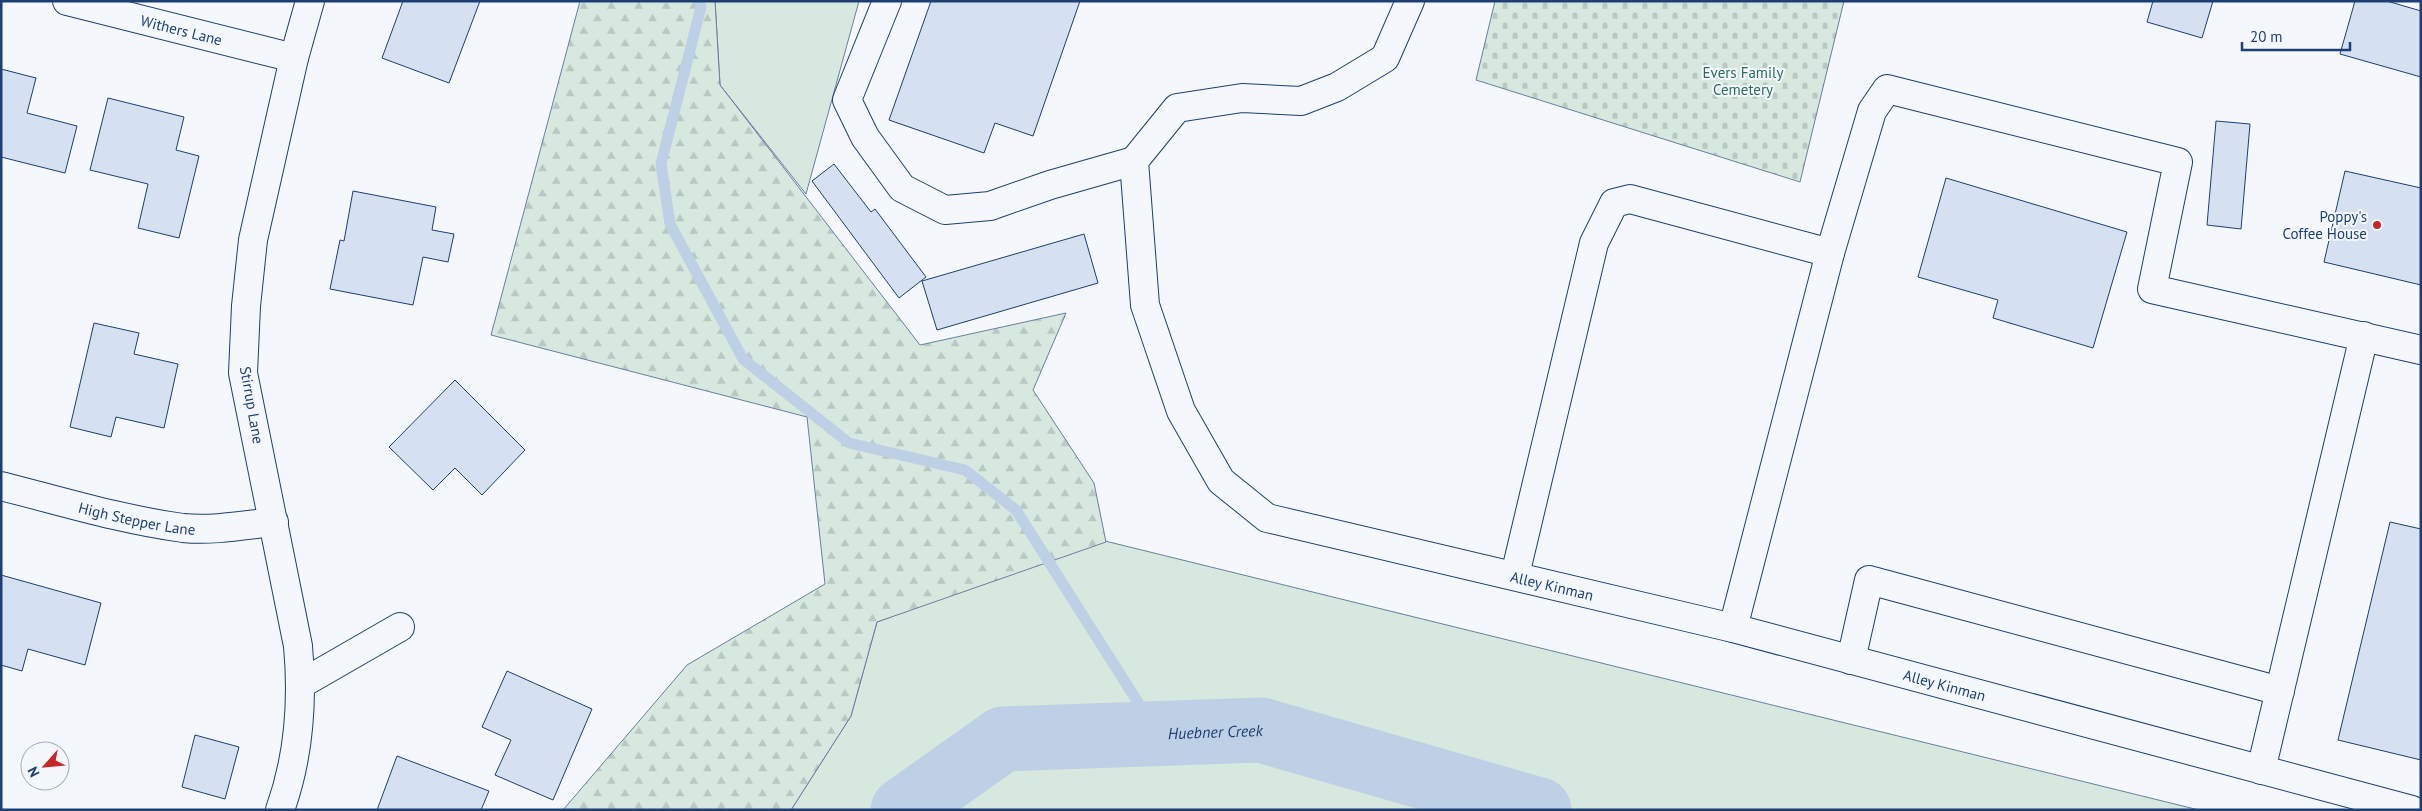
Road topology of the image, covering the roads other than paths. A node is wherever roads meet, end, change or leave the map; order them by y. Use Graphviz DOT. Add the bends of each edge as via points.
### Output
graph roads {
  1 [pos="67,1"];
  2 [pos="310,1"];
  3 [pos="887,1"];
  4 [pos="1410,1"];
  5 [pos="294,58"];
  6 [pos="1134,160"];
  7 [pos="1830,253"];
  8 [pos="2364,336"];
  9 [pos="2421,350"];
  10 [pos="1,486"];
  11 [pos="274,522"];
  12 [pos="1515,575"];
  13 [pos="400,628"];
  14 [pos="1733,628"];
  15 [pos="1851,660"];
  16 [pos="301,684"];
  17 [pos="2280,691"];
  18 [pos="2262,770"];
  19 [pos="280,810"];
  20 [pos="2412,810"];
  1 -- 5 [label="street, Withers Lane"];
  2 -- 5 [label="street, Stirrup Lane"];
  3 -- 6 [label="street" via="847,100 865,138 902,188 945,210 990,206"];
  4 -- 6 [label="street" via="1385,58 1337,87 1301,101 1242,98 1177,108"];
  5 -- 11 [label="street, Stirrup Lane" via="253,240 243,373"];
  6 -- 12 [label="street, Alley Kinman" via="1146,305 1181,410 1221,480 1267,518"];
  7 -- 8 [label="street" via="1872,111 1886,89 2178,162 2152,288"];
  7 -- 12 [label="street" via="1630,199 1614,203 1594,243"];
  7 -- 14 [label="street"];
  8 -- 9 [label="street"];
  8 -- 17 [label="street"];
  10 -- 11 [label="street, High Stepper Lane" via="107,513 184,528 212,529"];
  11 -- 16 [label="street, Stirrup Lane" via="298,646"];
  12 -- 14 [label="street, Alley Kinman"];
  13 -- 16 [label="street"];
  14 -- 15 [label="street, Alley Kinman"];
  15 -- 17 [label="street" via="1869,580"];
  15 -- 18 [label="street, Alley Kinman"];
  16 -- 19 [label="street, Stirrup Lane" via="300,722"];
  17 -- 18 [label="street"];
  18 -- 20 [label="street, Alley Kinman"];
}
